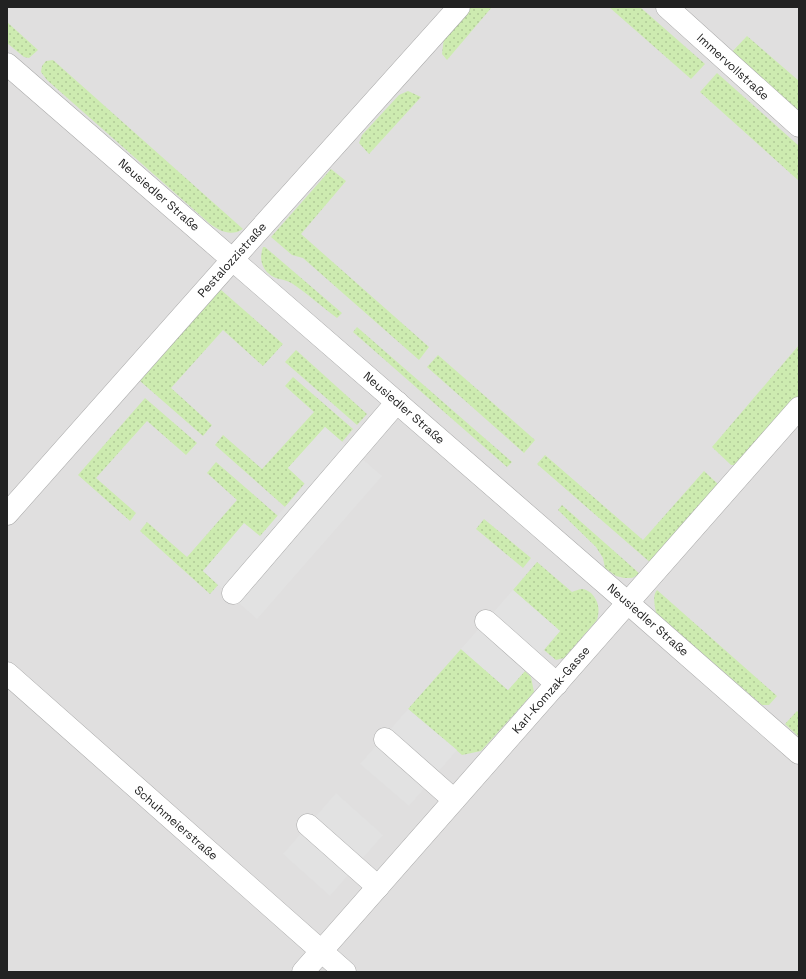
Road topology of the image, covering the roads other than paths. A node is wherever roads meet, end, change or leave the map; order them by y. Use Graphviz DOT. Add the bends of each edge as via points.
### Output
graph roads {
  1 [pos="459,7"];
  2 [pos="667,7"];
  3 [pos="7,64"];
  4 [pos="799,126"];
  5 [pos="233,259"];
  6 [pos="397,402"];
  7 [pos="799,408"];
  8 [pos="7,514"];
  9 [pos="233,593"];
  10 [pos="628,603"];
  11 [pos="486,621"];
  12 [pos="7,673"];
  13 [pos="557,684"];
  14 [pos="385,739"];
  15 [pos="799,753"];
  16 [pos="454,800"];
  17 [pos="308,825"];
  18 [pos="378,887"];
  19 [pos="321,951"];
  20 [pos="303,972"];
  21 [pos="346,972"];
  1 -- 5 [label="street, Pestalozzistraße"];
  2 -- 4 [label="street, Immervollstraße"];
  3 -- 5 [label="street, Neusiedler Straße"];
  5 -- 6 [label="street, Neusiedler Straße"];
  5 -- 8 [label="street, Pestalozzistraße"];
  6 -- 9 [label="street"];
  6 -- 10 [label="street, Neusiedler Straße"];
  7 -- 10 [label="street, Karl-Komzak-Gasse"];
  10 -- 13 [label="street, Karl-Komzak-Gasse"];
  10 -- 15 [label="street, Neusiedler Straße"];
  11 -- 13 [label="street"];
  12 -- 19 [label="street, Schuhmeierstraße"];
  13 -- 16 [label="street, Karl-Komzak-Gasse"];
  14 -- 16 [label="street"];
  16 -- 18 [label="street, Karl-Komzak-Gasse"];
  17 -- 18 [label="street"];
  18 -- 19 [label="street, Karl-Komzak-Gasse"];
  19 -- 20 [label="street, Karl-Komzak-Gasse"];
  19 -- 21 [label="street, Schuhmeierstraße"];
}
